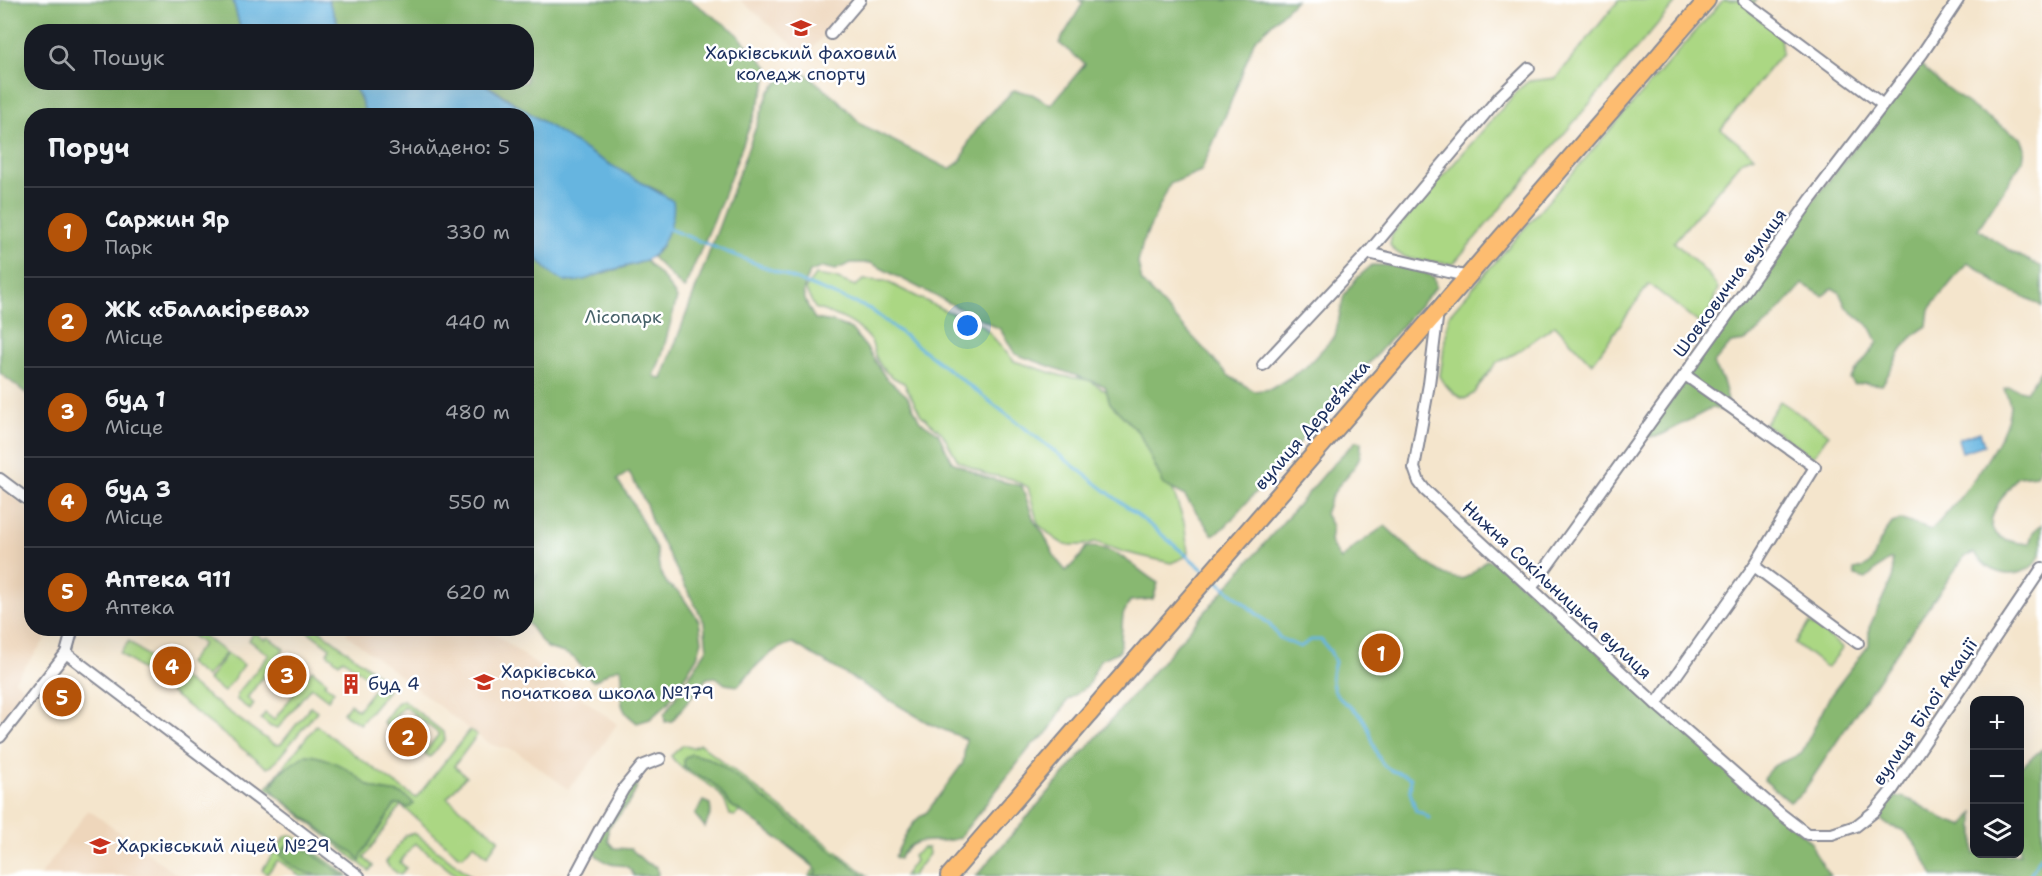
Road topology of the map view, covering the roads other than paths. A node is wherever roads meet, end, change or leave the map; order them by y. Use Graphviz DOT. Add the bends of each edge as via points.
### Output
graph roads {
  1 [pos="860,0"];
  2 [pos="1707,0"];
  3 [pos="1958,0"];
  4 [pos="1744,1"];
  5 [pos="831,34"];
  6 [pos="1529,68"];
  7 [pos="1882,104"];
  8 [pos="1368,253"];
  9 [pos="1468,277"];
  10 [pos="1438,311"];
  11 [pos="1263,365"];
  12 [pos="1684,375"];
  13 [pos="0,479"];
  14 [pos="24,497"];
  15 [pos="1754,566"];
  16 [pos="2042,568"];
  17 [pos="1532,587"];
  18 [pos="71,636"];
  19 [pos="1858,643"];
  20 [pos="66,653"];
  21 [pos="1656,704"];
  22 [pos="0,737"];
  23 [pos="660,759"];
  24 [pos="1807,834"];
  25 [pos="359,876"];
  26 [pos="575,876"];
  27 [pos="949,876"];
  1 -- 5 [label="street"];
  2 -- 9 [label="main road, вулиця Дерев’янка"];
  3 -- 7 [label="street, Шовковична вулиця"];
  4 -- 7 [label="street"];
  6 -- 8 [label="street" via="1500,96"];
  7 -- 12 [label="street, Шовковична вулиця"];
  8 -- 9 [label="street"];
  8 -- 11 [label="street"];
  9 -- 10 [label="main road, вулиця Дерев’янка"];
  10 -- 17 [label="street, Нижня Сокільницька вулиця" via="1414,468 1425,490"];
  10 -- 27 [label="main road, вулиця Дерев’янка"];
  12 -- 15 [label="street" via="1815,466"];
  12 -- 17 [label="street, Шовковична вулиця"];
  13 -- 14 [label="street"];
  15 -- 19 [label="street"];
  15 -- 21 [label="street"];
  16 -- 24 [label="street, вулиця Білої Акації" via="1875,811 1856,826 1832,834"];
  17 -- 21 [label="street, Нижня Сокільницька вулиця"];
  18 -- 20 [label="street"];
  20 -- 22 [label="street"];
  20 -- 25 [label="street"];
  21 -- 24 [label="street, Нижня Сокільницька вулиця"];
  23 -- 26 [label="street" via="642,766 624,788"];
}
